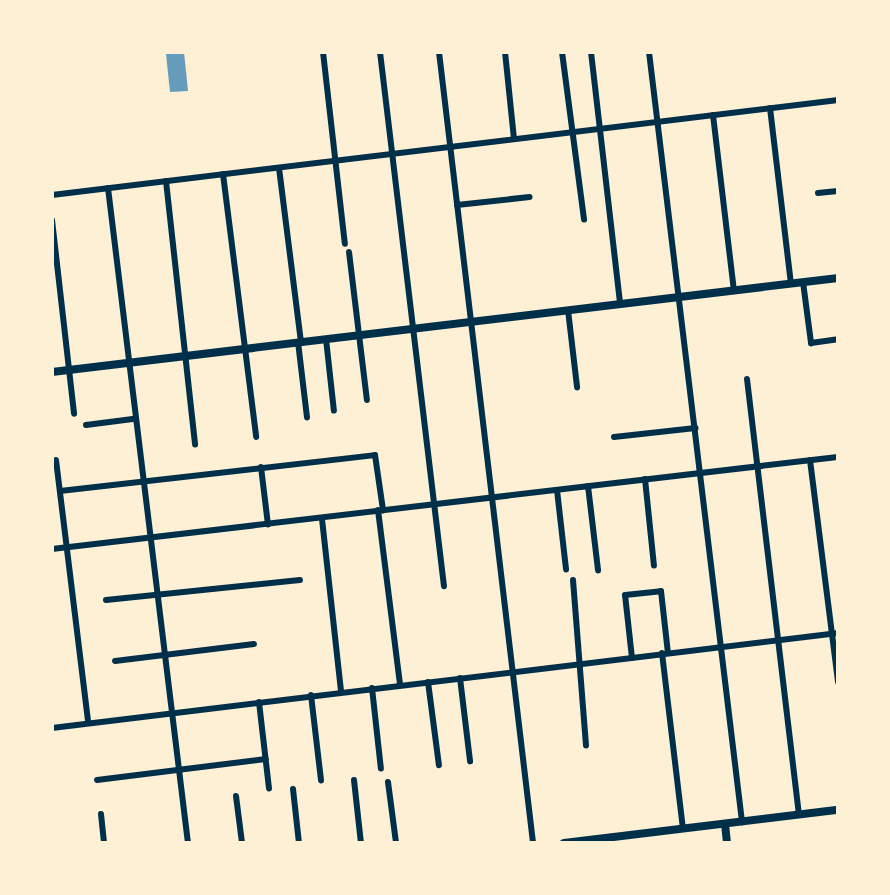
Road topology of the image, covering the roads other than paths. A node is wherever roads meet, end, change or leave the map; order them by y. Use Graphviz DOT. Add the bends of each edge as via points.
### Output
graph roads {
  1 [pos="323,52"];
  2 [pos="380,52"];
  3 [pos="439,52"];
  4 [pos="505,52"];
  5 [pos="562,52"];
  6 [pos="591,52"];
  7 [pos="649,52"];
  8 [pos="838,100"];
  9 [pos="770,108"];
  10 [pos="713,115"];
  11 [pos="657,122"];
  12 [pos="600,128"];
  13 [pos="573,132"];
  14 [pos="514,139"];
  15 [pos="450,146"];
  16 [pos="392,153"];
  17 [pos="336,160"];
  18 [pos="279,168"];
  19 [pos="223,174"];
  20 [pos="166,181"];
  21 [pos="108,188"];
  22 [pos="838,191"];
  23 [pos="818,193"];
  24 [pos="52,195"];
  25 [pos="530,197"];
  26 [pos="457,205"];
  27 [pos="52,220"];
  28 [pos="584,220"];
  29 [pos="345,244"];
  30 [pos="349,252"];
  31 [pos="838,278"];
  32 [pos="803,282"];
  33 [pos="791,283"];
  34 [pos="734,290"];
  35 [pos="679,297"];
  36 [pos="620,304"];
  37 [pos="568,310"];
  38 [pos="471,321"];
  39 [pos="412,329"];
  40 [pos="359,335"];
  41 [pos="326,339"];
  42 [pos="838,339"];
  43 [pos="300,342"];
  44 [pos="244,349"];
  45 [pos="187,356"];
  46 [pos="128,362"];
  47 [pos="69,370"];
  48 [pos="52,372"];
  49 [pos="747,379"];
  50 [pos="577,387"];
  51 [pos="367,400"];
  52 [pos="334,411"];
  53 [pos="74,414"];
  54 [pos="307,417"];
  55 [pos="133,419"];
  56 [pos="86,425"];
  57 [pos="696,428"];
  58 [pos="256,437"];
  59 [pos="614,437"];
  60 [pos="195,444"];
  61 [pos="838,457"];
  62 [pos="56,460"];
  63 [pos="810,460"];
  64 [pos="758,466"];
  65 [pos="261,467"];
  66 [pos="702,472"];
  67 [pos="645,479"];
  68 [pos="142,481"];
  69 [pos="588,486"];
  70 [pos="557,490"];
  71 [pos="60,491"];
  72 [pos="492,497"];
  73 [pos="435,505"];
  74 [pos="381,510"];
  75 [pos="322,519"];
  76 [pos="268,525"];
  77 [pos="149,540"];
  78 [pos="68,547"];
  79 [pos="52,549"];
  80 [pos="654,566"];
  81 [pos="566,569"];
  82 [pos="598,570"];
  83 [pos="300,580"];
  84 [pos="573,580"];
  85 [pos="444,586"];
  86 [pos="156,597"];
  87 [pos="106,600"];
  88 [pos="835,633"];
  89 [pos="778,639"];
  90 [pos="254,644"];
  91 [pos="723,646"];
  92 [pos="665,653"];
  93 [pos="164,655"];
  94 [pos="632,658"];
  95 [pos="115,661"];
  96 [pos="581,664"];
  97 [pos="515,671"];
  98 [pos="460,678"];
  99 [pos="428,682"];
  100 [pos="838,682"];
  101 [pos="400,685"];
  102 [pos="372,688"];
  103 [pos="341,692"];
  104 [pos="311,695"];
  105 [pos="259,702"];
  106 [pos="171,713"];
  107 [pos="88,722"];
  108 [pos="52,728"];
  109 [pos="586,745"];
  110 [pos="266,759"];
  111 [pos="470,761"];
  112 [pos="439,765"];
  113 [pos="381,769"];
  114 [pos="178,771"];
  115 [pos="97,780"];
  116 [pos="321,780"];
  117 [pos="354,780"];
  118 [pos="388,782"];
  119 [pos="269,788"];
  120 [pos="293,789"];
  121 [pos="236,796"];
  122 [pos="838,810"];
  123 [pos="101,814"];
  124 [pos="799,814"];
  125 [pos="742,822"];
  126 [pos="725,824"];
  127 [pos="683,829"];
  128 [pos="601,841"];
  129 [pos="104,843"];
  130 [pos="188,843"];
  131 [pos="242,843"];
  132 [pos="299,843"];
  133 [pos="361,843"];
  134 [pos="396,843"];
  135 [pos="533,843"];
  136 [pos="564,843"];
  137 [pos="727,843"];
  1 -- 17 [label="street"];
  2 -- 16 [label="street"];
  3 -- 15 [label="street"];
  4 -- 14 [label="street"];
  5 -- 13 [label="street"];
  6 -- 12 [label="street"];
  7 -- 11 [label="street"];
  8 -- 9 [label="street"];
  9 -- 10 [label="street"];
  9 -- 33 [label="street"];
  10 -- 11 [label="street"];
  10 -- 34 [label="street"];
  11 -- 12 [label="street"];
  11 -- 35 [label="street"];
  12 -- 13 [label="street"];
  12 -- 36 [label="street"];
  13 -- 14 [label="street"];
  13 -- 28 [label="street"];
  14 -- 15 [label="street"];
  15 -- 16 [label="street"];
  15 -- 26 [label="street"];
  16 -- 17 [label="street"];
  16 -- 39 [label="street"];
  17 -- 18 [label="street"];
  17 -- 29 [label="street"];
  18 -- 19 [label="street"];
  18 -- 43 [label="street"];
  19 -- 20 [label="street"];
  19 -- 44 [label="street"];
  20 -- 21 [label="street"];
  20 -- 45 [label="street"];
  21 -- 24 [label="street"];
  21 -- 46 [label="street"];
  22 -- 23 [label="street"];
  25 -- 26 [label="street"];
  26 -- 38 [label="street"];
  27 -- 47 [label="street"];
  30 -- 40 [label="street"];
  31 -- 32 [label="street"];
  32 -- 33 [label="street"];
  32 -- 42 [label="street" via="811,343"];
  33 -- 34 [label="street"];
  34 -- 35 [label="street"];
  35 -- 36 [label="street"];
  35 -- 57 [label="street"];
  36 -- 37 [label="street"];
  37 -- 38 [label="street"];
  37 -- 50 [label="street"];
  38 -- 39 [label="street"];
  38 -- 72 [label="street"];
  39 -- 40 [label="street"];
  39 -- 73 [label="street"];
  40 -- 41 [label="street"];
  40 -- 51 [label="street"];
  41 -- 43 [label="street"];
  41 -- 52 [label="street"];
  43 -- 44 [label="street"];
  43 -- 54 [label="street"];
  44 -- 45 [label="street"];
  44 -- 58 [label="street"];
  45 -- 46 [label="street"];
  45 -- 60 [label="street"];
  46 -- 47 [label="street"];
  46 -- 55 [label="street"];
  47 -- 48 [label="street"];
  47 -- 53 [label="street"];
  49 -- 64 [label="street"];
  55 -- 56 [label="street"];
  55 -- 68 [label="street"];
  57 -- 59 [label="street"];
  57 -- 66 [label="street"];
  61 -- 63 [label="street"];
  62 -- 71 [label="street"];
  63 -- 64 [label="street"];
  63 -- 88 [label="street"];
  64 -- 66 [label="street"];
  64 -- 89 [label="street"];
  65 -- 68 [label="street"];
  65 -- 74 [label="street" via="375,455"];
  65 -- 76 [label="street"];
  66 -- 67 [label="street"];
  66 -- 91 [label="street"];
  67 -- 69 [label="street"];
  67 -- 80 [label="street"];
  68 -- 71 [label="street"];
  68 -- 77 [label="street"];
  69 -- 70 [label="street"];
  69 -- 82 [label="street"];
  70 -- 72 [label="street"];
  70 -- 81 [label="street"];
  71 -- 78 [label="street"];
  72 -- 73 [label="street"];
  72 -- 97 [label="street"];
  73 -- 74 [label="street"];
  73 -- 85 [label="street"];
  74 -- 75 [label="street"];
  74 -- 101 [label="street"];
  75 -- 76 [label="street"];
  75 -- 103 [label="street"];
  76 -- 77 [label="street"];
  77 -- 78 [label="street"];
  77 -- 86 [label="street"];
  78 -- 79 [label="street"];
  78 -- 107 [label="street"];
  83 -- 86 [label="street"];
  84 -- 96 [label="street"];
  86 -- 87 [label="street"];
  86 -- 93 [label="street"];
  88 -- 89 [label="street"];
  88 -- 100 [label="street"];
  89 -- 91 [label="street"];
  89 -- 124 [label="street"];
  90 -- 93 [label="street"];
  91 -- 92 [label="street"];
  91 -- 125 [label="street"];
  92 -- 94 [label="street"];
  92 -- 94 [label="street" via="661,591 625,595"];
  92 -- 127 [label="street"];
  93 -- 95 [label="street"];
  93 -- 106 [label="street"];
  94 -- 96 [label="street"];
  96 -- 97 [label="street"];
  96 -- 109 [label="street"];
  97 -- 98 [label="street"];
  97 -- 135 [label="street"];
  98 -- 99 [label="street"];
  98 -- 111 [label="street"];
  99 -- 101 [label="street"];
  99 -- 112 [label="street"];
  101 -- 102 [label="street"];
  102 -- 103 [label="street"];
  102 -- 113 [label="street"];
  103 -- 104 [label="street"];
  104 -- 105 [label="street"];
  104 -- 116 [label="street"];
  105 -- 106 [label="street"];
  105 -- 110 [label="street"];
  106 -- 107 [label="street"];
  106 -- 114 [label="street"];
  107 -- 108 [label="street"];
  110 -- 114 [label="street"];
  110 -- 119 [label="street"];
  114 -- 115 [label="street"];
  114 -- 130 [label="street"];
  117 -- 133 [label="street"];
  118 -- 134 [label="street"];
  120 -- 132 [label="street"];
  121 -- 131 [label="street"];
  122 -- 124 [label="street"];
  123 -- 129 [label="street"];
  124 -- 125 [label="street"];
  125 -- 126 [label="street"];
  126 -- 127 [label="street"];
  126 -- 137 [label="street"];
  127 -- 128 [label="street"];
  128 -- 136 [label="street"];
}
